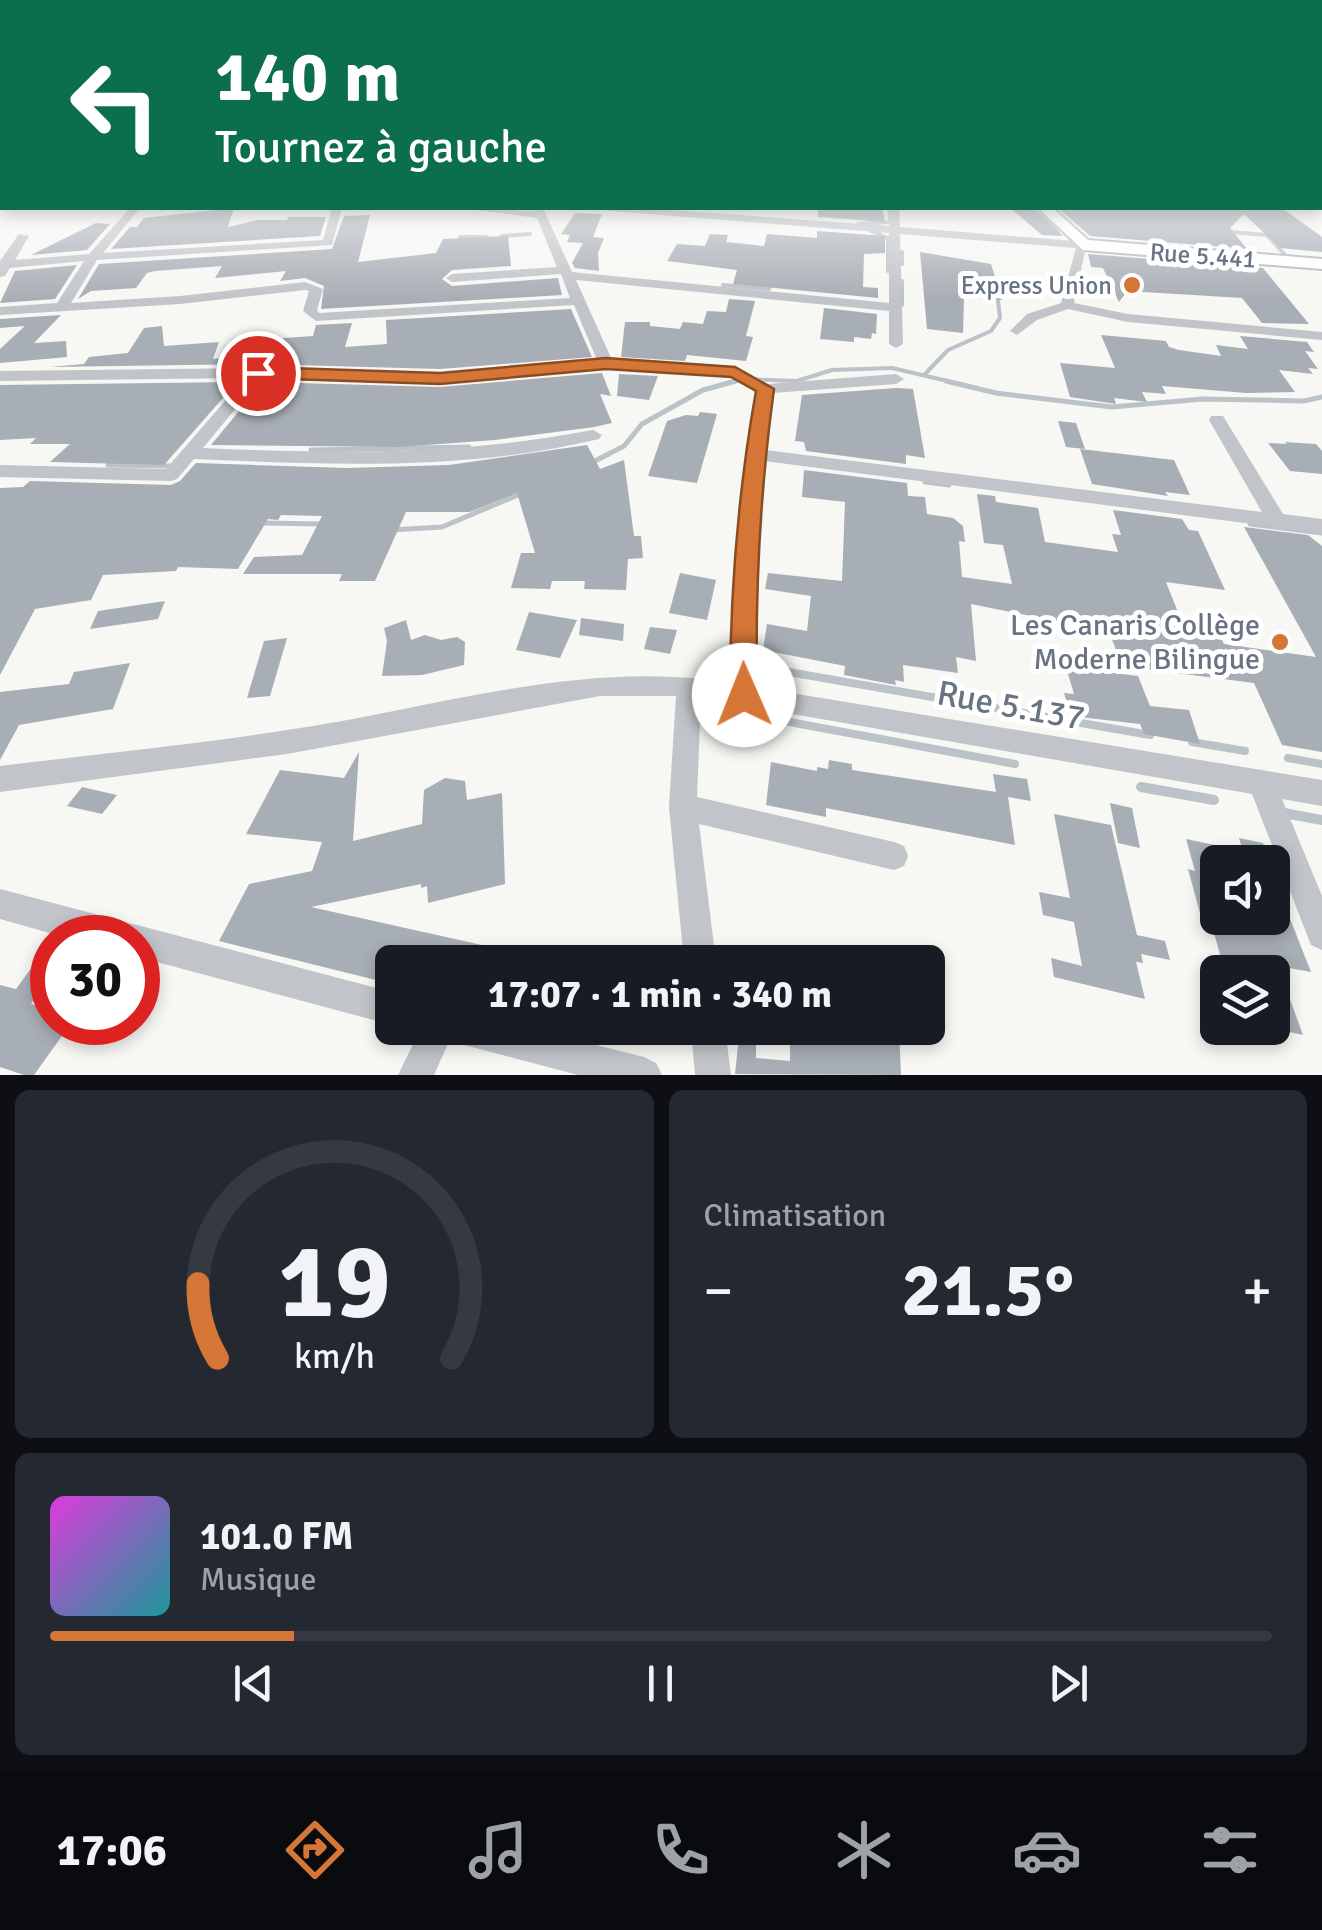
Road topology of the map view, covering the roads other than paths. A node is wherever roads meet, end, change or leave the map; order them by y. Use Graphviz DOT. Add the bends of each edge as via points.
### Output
graph roads {
  1 [pos="133,210"];
  2 [pos="336,210"];
  3 [pos="636,210"];
  4 [pos="894,210"];
  5 [pos="1048,210"];
  6 [pos="540,211"];
  7 [pos="896,230"];
  8 [pos="23,236"];
  9 [pos="1083,245"];
  10 [pos="93,257"];
  11 [pos="1322,264"];
  12 [pos="2,269"];
  13 [pos="566,273"];
  14 [pos="452,278"];
  15 [pos="579,301"];
  16 [pos="1067,305"];
  17 [pos="897,308"];
  18 [pos="60,309"];
  19 [pos="0,311"];
  20 [pos="1016,331"];
  21 [pos="1322,336"];
  22 [pos="896,344"];
  23 [pos="606,364"];
  24 [pos="258,373"];
  25 [pos="0,376"];
  26 [pos="896,379"];
  27 [pos="765,389"];
  28 [pos="1217,420"];
  29 [pos="593,435"];
  30 [pos="190,453"];
  31 [pos="755,454"];
  32 [pos="0,471"];
  33 [pos="1276,519"];
  34 [pos="1322,526"];
  35 [pos="689,686"];
  36 [pos="744,695"];
  37 [pos="0,779"];
  38 [pos="1262,784"];
  39 [pos="1322,793"];
  40 [pos="683,807"];
  41 [pos="894,856"];
  42 [pos="0,904"];
  43 [pos="40,915"];
  44 [pos="1322,934"];
  45 [pos="698,945"];
  46 [pos="160,947"];
  47 [pos="375,1004"];
  48 [pos="430,1045"];
  49 [pos="529,1045"];
  50 [pos="710,1045"];
  51 [pos="416,1075"];
  52 [pos="644,1075"];
  53 [pos="713,1075"];
  1 -- 10 [label="street"];
  2 -- 10 [label="street" via="328,243"];
  3 -- 7 [label="street"];
  4 -- 7 [label="street"];
  5 -- 9 [label="main road"];
  6 -- 13 [label="street"];
  7 -- 9 [label="street"];
  7 -- 17 [label="street"];
  8 -- 12 [label="street"];
  9 -- 11 [label="main road, Rue 5.441"];
  9 -- 16 [label="street"];
  10 -- 12 [label="street"];
  10 -- 18 [label="street"];
  13 -- 14 [label="street"];
  13 -- 15 [label="street"];
  13 -- 17 [label="street"];
  15 -- 18 [label="street" via="316,318 310,311 316,289 305,286"];
  15 -- 23 [label="street"];
  16 -- 20 [label="street" via="1032,317"];
  16 -- 21 [label="street" via="1128,318"];
  17 -- 22 [label="street"];
  18 -- 19 [label="street"];
  23 -- 24 [label="street" via="440,378"];
  23 -- 27 [label="street" via="735,372"];
  24 -- 25 [label="street"];
  24 -- 30 [label="street"];
  26 -- 27 [label="street"];
  27 -- 31 [label="street"];
  28 -- 33 [label="street"];
  29 -- 30 [label="street" via="445,456"];
  30 -- 32 [label="street" via="171,475"];
  31 -- 33 [label="street"];
  31 -- 36 [label="street" via="742,603"];
  33 -- 34 [label="street"];
  35 -- 36 [label="street, Rue 5.137"];
  35 -- 37 [label="street, Rue 5.137" via="600,686 287,742"];
  35 -- 40 [label="street"];
  36 -- 38 [label="street, Rue 5.137"];
  38 -- 39 [label="street, Rue 5.137"];
  38 -- 44 [label="street"];
  40 -- 41 [label="street"];
  40 -- 45 [label="street"];
  42 -- 43 [label="street"];
  46 -- 47 [label="street"];
  48 -- 51 [label="street"];
  49 -- 52 [label="street"];
  50 -- 53 [label="street"];
}
